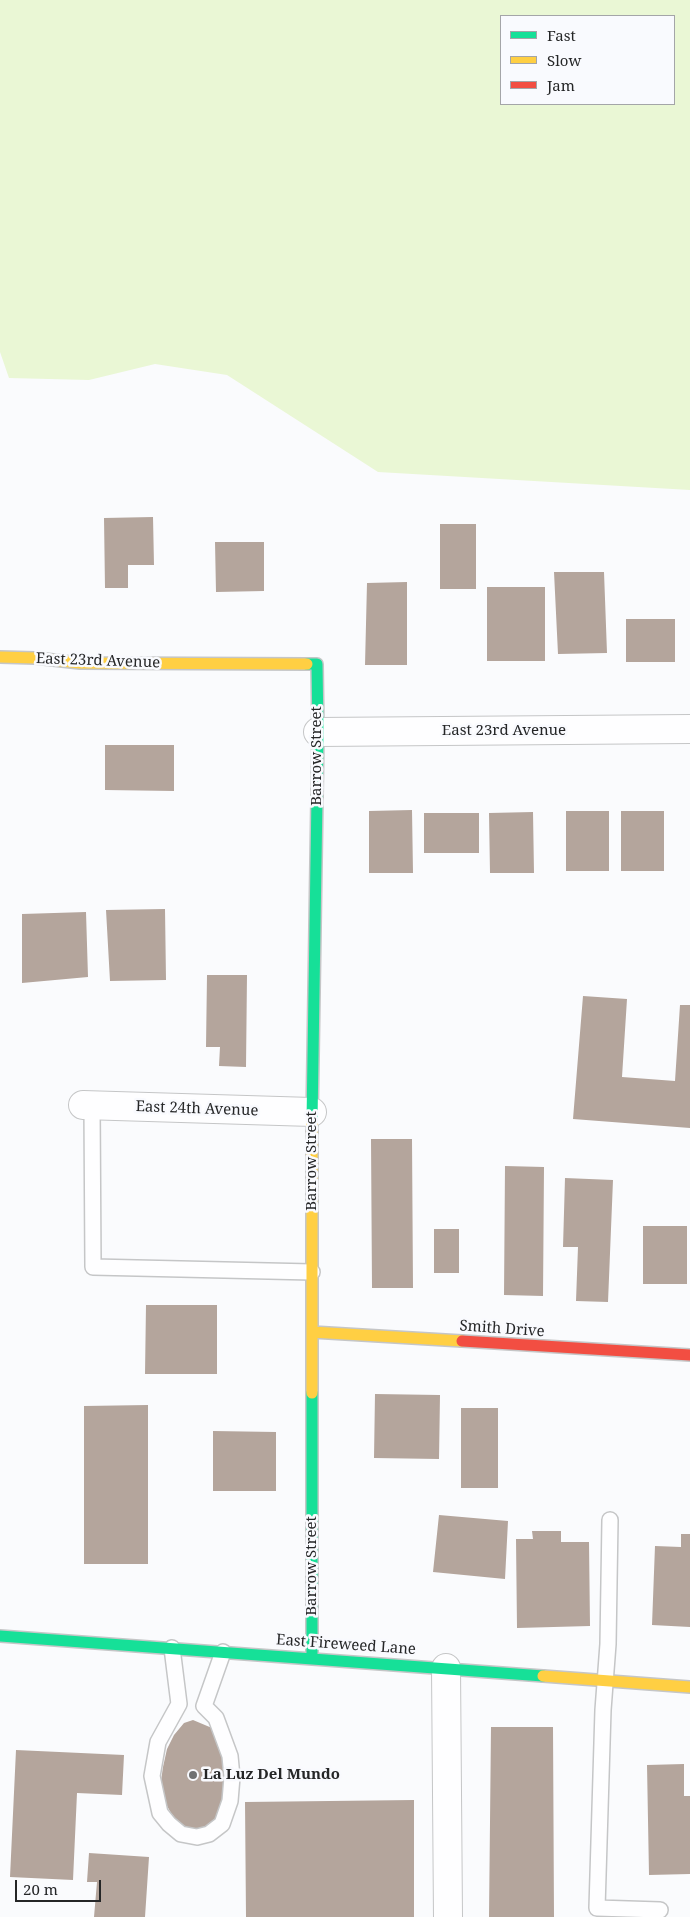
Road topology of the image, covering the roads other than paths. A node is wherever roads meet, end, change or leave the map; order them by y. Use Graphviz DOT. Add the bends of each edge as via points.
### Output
graph roads {
  1 [pos="0,657"];
  2 [pos="317,664"];
  3 [pos="690,729"];
  4 [pos="318,732"];
  5 [pos="87,1106"];
  6 [pos="312,1112"];
  7 [pos="312,1272"];
  8 [pos="312,1332"];
  9 [pos="690,1355"];
  10 [pos="610,1520"];
  11 [pos="0,1636"];
  12 [pos="172,1648"];
  13 [pos="223,1652"];
  14 [pos="312,1658"];
  15 [pos="446,1668"];
  16 [pos="605,1680"];
  17 [pos="690,1687"];
  18 [pos="660,1910"];
  19 [pos="448,1917"];
  1 -- 2 [label="street, East 23rd Avenue" via="80,663"];
  2 -- 4 [label="street, Barrow Street"];
  3 -- 4 [label="street, East 23rd Avenue"];
  4 -- 6 [label="street, Barrow Street"];
  5 -- 6 [label="street, East 24th Avenue"];
  5 -- 7 [label="lane" via="93,1267"];
  6 -- 7 [label="street, Barrow Street"];
  7 -- 8 [label="street, Barrow Street"];
  8 -- 9 [label="street, Smith Drive"];
  8 -- 14 [label="street, Barrow Street"];
  10 -- 16 [label="lane"];
  11 -- 12 [label="street, East Fireweed Lane"];
  12 -- 13 [label="street, East Fireweed Lane"];
  12 -- 13 [label="lane" via="180,1704 158,1742 152,1776 160,1813 181,1834 197,1837 209,1834 222,1824 230,1801 230,1756 216,1718 204,1706"];
  13 -- 14 [label="street, East Fireweed Lane"];
  14 -- 15 [label="street, East Fireweed Lane"];
  15 -- 16 [label="street, East Fireweed Lane"];
  15 -- 19 [label="street"];
  16 -- 17 [label="street, East Fireweed Lane"];
  16 -- 18 [label="lane" via="597,1908"];
}
